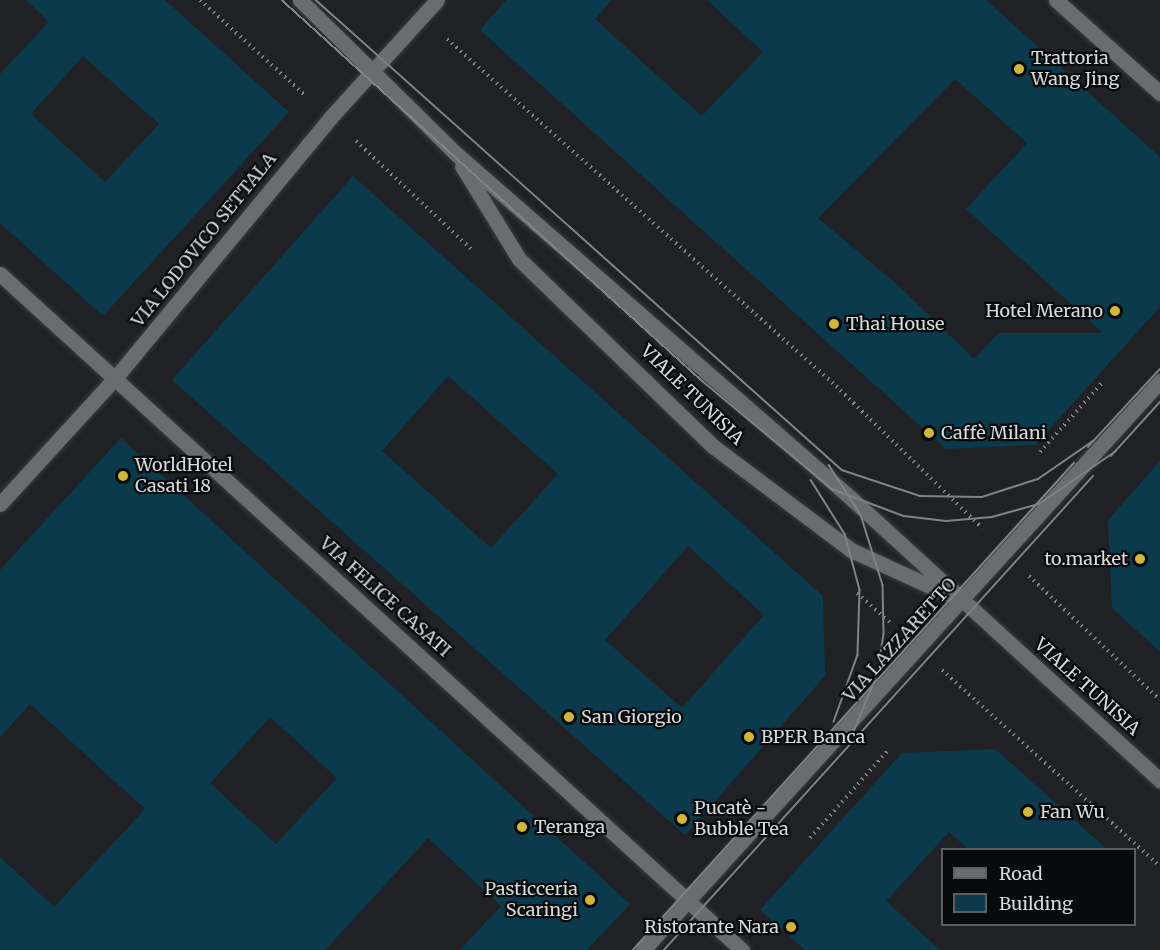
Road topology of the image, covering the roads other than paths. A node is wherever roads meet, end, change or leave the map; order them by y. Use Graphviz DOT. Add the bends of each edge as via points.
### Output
graph roads {
  1 [pos="300,0"];
  2 [pos="437,0"];
  3 [pos="1056,0"];
  4 [pos="376,69"];
  5 [pos="1160,93"];
  6 [pos="454,152"];
  7 [pos="0,274"];
  8 [pos="116,378"];
  9 [pos="1160,381"];
  10 [pos="0,504"];
  11 [pos="961,600"];
  12 [pos="1160,780"];
  13 [pos="688,902"];
  14 [pos="643,950"];
  15 [pos="742,950"];
  1 -- 4 [label="street, VIALE TUNISIA"];
  2 -- 4 [label="street, VIA LODOVICO SETTALA"];
  3 -- 5 [label="street"];
  4 -- 6 [label="street, VIALE TUNISIA"];
  4 -- 8 [label="street, VIA LODOVICO SETTALA"];
  6 -- 11 [label="street, VIALE TUNISIA"];
  6 -- 11 [label="street, VIALE TUNISIA" via="519,259 714,447 851,550"];
  7 -- 8 [label="street, VIA FELICE CASATI"];
  8 -- 10 [label="street, VIA LODOVICO SETTALA"];
  8 -- 13 [label="street, VIA FELICE CASATI"];
  9 -- 11 [label="street, VIA LAZZARETTO"];
  11 -- 12 [label="street, VIALE TUNISIA"];
  11 -- 13 [label="street, VIA LAZZARETTO"];
  13 -- 14 [label="street, VIA LAZZARETTO"];
  13 -- 15 [label="street, VIA FELICE CASATI"];
}
